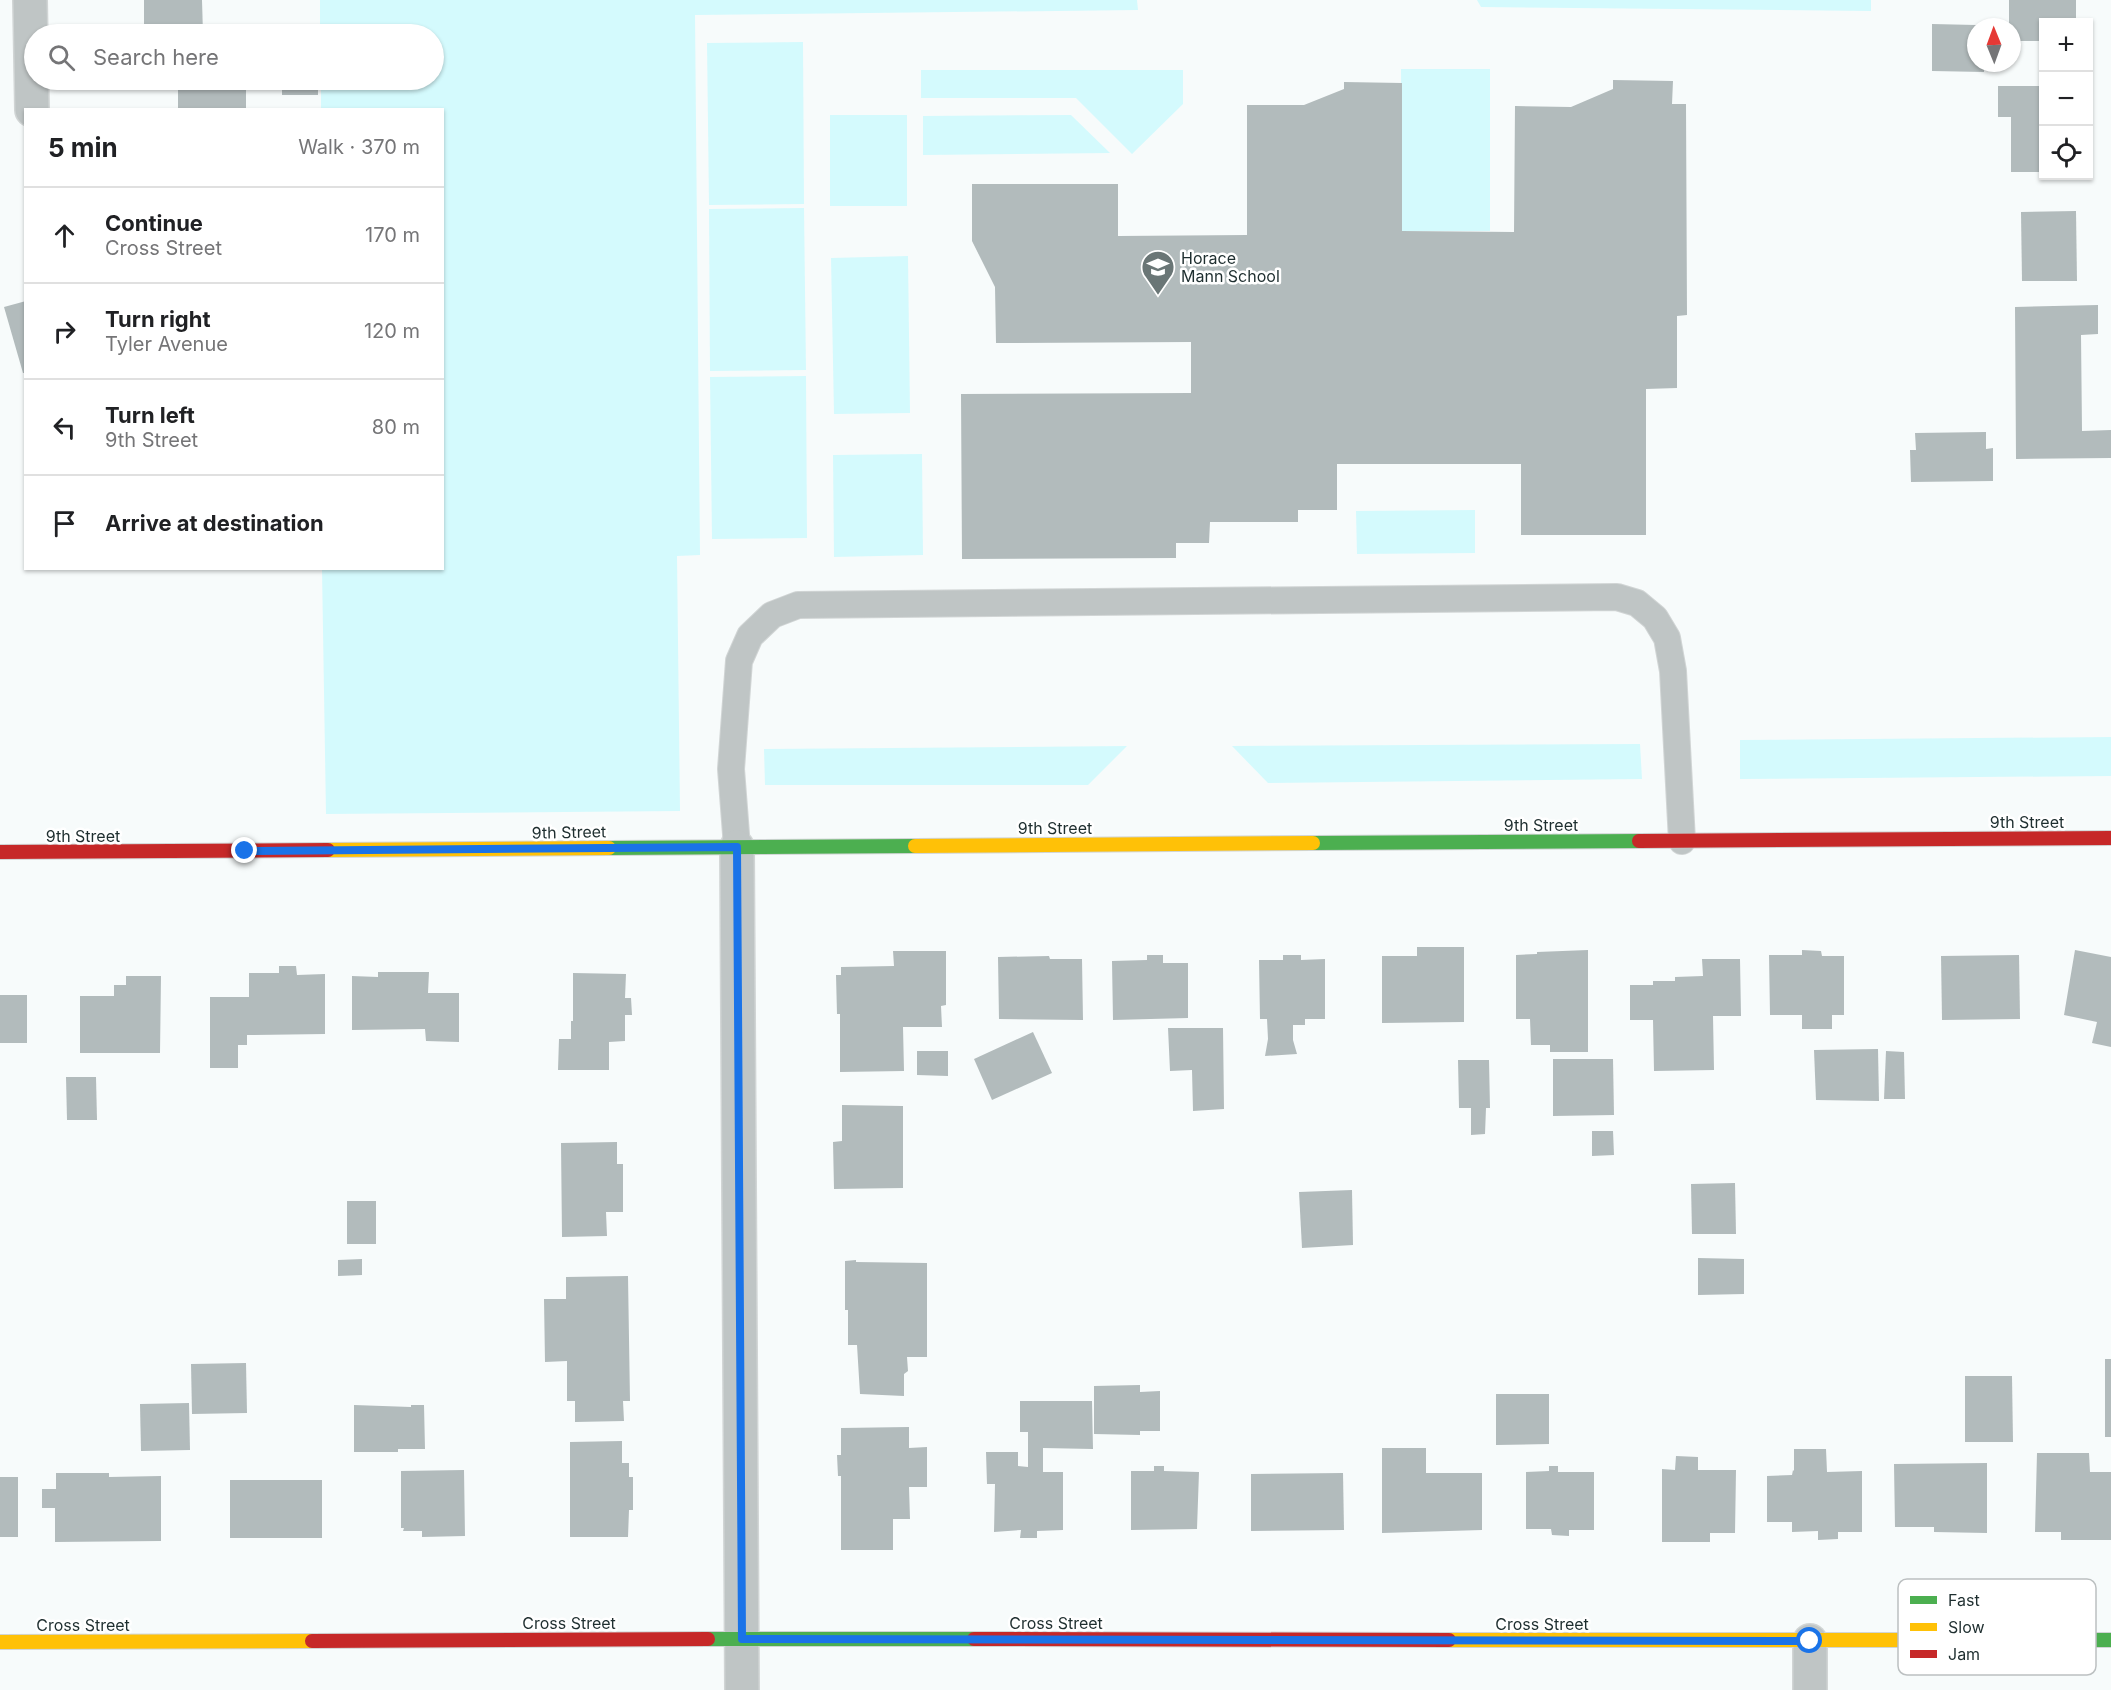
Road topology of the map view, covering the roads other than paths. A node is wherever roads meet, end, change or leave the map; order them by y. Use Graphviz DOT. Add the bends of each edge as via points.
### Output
graph roads {
  1 [pos="30,0"];
  2 [pos="30,24"];
  3 [pos="32,90"];
  4 [pos="32,108"];
  5 [pos="2111,838"];
  6 [pos="1682,841"];
  7 [pos="737,847"];
  8 [pos="0,852"];
  9 [pos="742,1639"];
  10 [pos="2096,1640"];
  11 [pos="2111,1640"];
  12 [pos="1810,1641"];
  13 [pos="1898,1641"];
  14 [pos="0,1642"];
  15 [pos="741,1690"];
  16 [pos="1810,1690"];
  1 -- 2 [label="street"];
  3 -- 4 [label="street"];
  5 -- 6 [label="street, 9th Street"];
  6 -- 7 [label="street, 9th Street"];
  6 -- 7 [label="lane" via="1675,691 1667,638 1655,618 1638,603 1617,597 798,605 772,615 750,636 739,661 731,770"];
  7 -- 8 [label="street, 9th Street"];
  7 -- 9 [label="street"];
  9 -- 12 [label="street, Cross Street"];
  9 -- 14 [label="street, Cross Street"];
  9 -- 15 [label="street"];
  10 -- 11 [label="street, Cross Street"];
  12 -- 13 [label="street, Cross Street"];
  12 -- 16 [label="street"];
}
